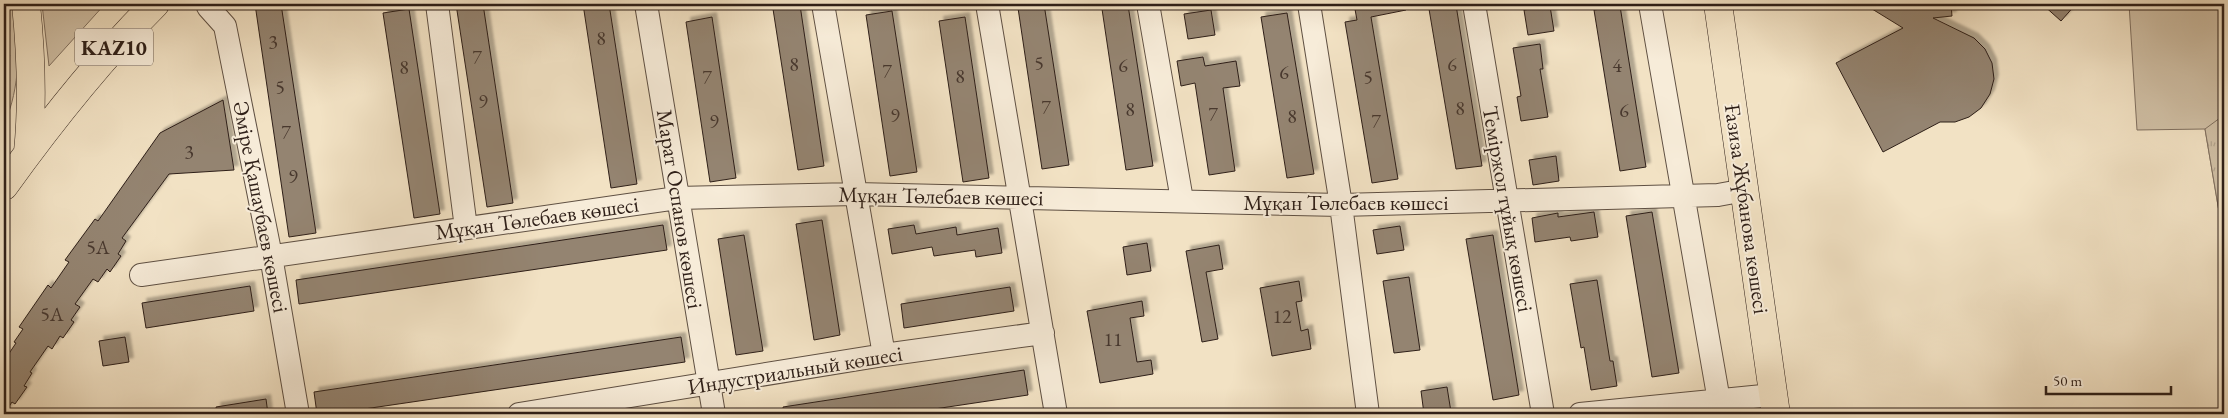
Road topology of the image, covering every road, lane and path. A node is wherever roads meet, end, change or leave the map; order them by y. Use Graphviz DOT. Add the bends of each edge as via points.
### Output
graph roads {
  1 [pos="26,4"];
  2 [pos="155,4"];
  3 [pos="438,4"];
  4 [pos="646,4"];
  5 [pos="823,4"];
  6 [pos="987,4"];
  7 [pos="1148,4"];
  8 [pos="1308,4"];
  9 [pos="1474,4"];
  10 [pos="1650,4"];
  11 [pos="1718,4"];
  12 [pos="208,7"];
  13 [pos="28,153"];
  14 [pos="4,186"];
  15 [pos="1745,190"];
  16 [pos="856,194"];
  17 [pos="1683,196"];
  18 [pos="677,198"];
  19 [pos="1021,198"];
  20 [pos="1182,200"];
  21 [pos="1508,202"];
  22 [pos="1341,205"];
  23 [pos="466,228"];
  24 [pos="271,256"];
  25 [pos="141,274"];
  26 [pos="1043,332"];
  27 [pos="884,356"];
  28 [pos="709,384"];
  29 [pos="1718,401"];
  30 [pos="1775,405"];
  31 [pos="298,414"];
  32 [pos="519,414"];
  33 [pos="714,414"];
  34 [pos="1056,414"];
  35 [pos="1368,414"];
  36 [pos="1543,414"];
  37 [pos="1580,414"];
  1 -- 13 [label="main road" via="31,49"];
  2 -- 13 [label="main road, KAZ10" via="125,34"];
  3 -- 23 [label="street"];
  4 -- 18 [label="street, Марат Оспанов көшесі"];
  5 -- 16 [label="street"];
  6 -- 19 [label="street"];
  7 -- 20 [label="street"];
  8 -- 22 [label="street"];
  9 -- 21 [label="street, Теміржол тұйық көшесі"];
  10 -- 17 [label="street"];
  11 -- 15 [label="main road, Ғазиза Жұбанова көшесі"];
  12 -- 24 [label="street, Әміре Қашаубаев көшесі" via="225,26"];
  13 -- 14 [label="main road, KAZ10"];
  15 -- 17 [label="street, Мұқан Төлебаев көшесі"];
  15 -- 30 [label="main road, Ғазиза Жұбанова көшесі"];
  16 -- 18 [label="street, Мұқан Төлебаев көшесі"];
  16 -- 19 [label="street, Мұқан Төлебаев көшесі"];
  16 -- 27 [label="street"];
  17 -- 21 [label="street, Мұқан Төлебаев көшесі"];
  17 -- 29 [label="street"];
  18 -- 23 [label="street, Мұқан Төлебаев көшесі"];
  18 -- 28 [label="street, Марат Оспанов көшесі"];
  19 -- 20 [label="street, Мұқан Төлебаев көшесі"];
  19 -- 26 [label="street"];
  20 -- 22 [label="street, Мұқан Төлебаев көшесі"];
  21 -- 22 [label="street, Мұқан Төлебаев көшесі"];
  21 -- 36 [label="street, Теміржол тұйық көшесі"];
  22 -- 35 [label="street"];
  23 -- 24 [label="street, Мұқан Төлебаев көшесі"];
  24 -- 25 [label="street, Мұқан Төлебаев көшесі"];
  24 -- 31 [label="street, Әміре Қашаубаев көшесі"];
  26 -- 27 [label="street, Индустриальный көшесі"];
  26 -- 34 [label="street"];
  27 -- 28 [label="street, Индустриальный көшесі"];
  28 -- 32 [label="street, Индустриальный көшесі"];
  28 -- 33 [label="street, Марат Оспанов көшесі"];
  29 -- 30 [label="street"];
  29 -- 37 [label="street"];
}
